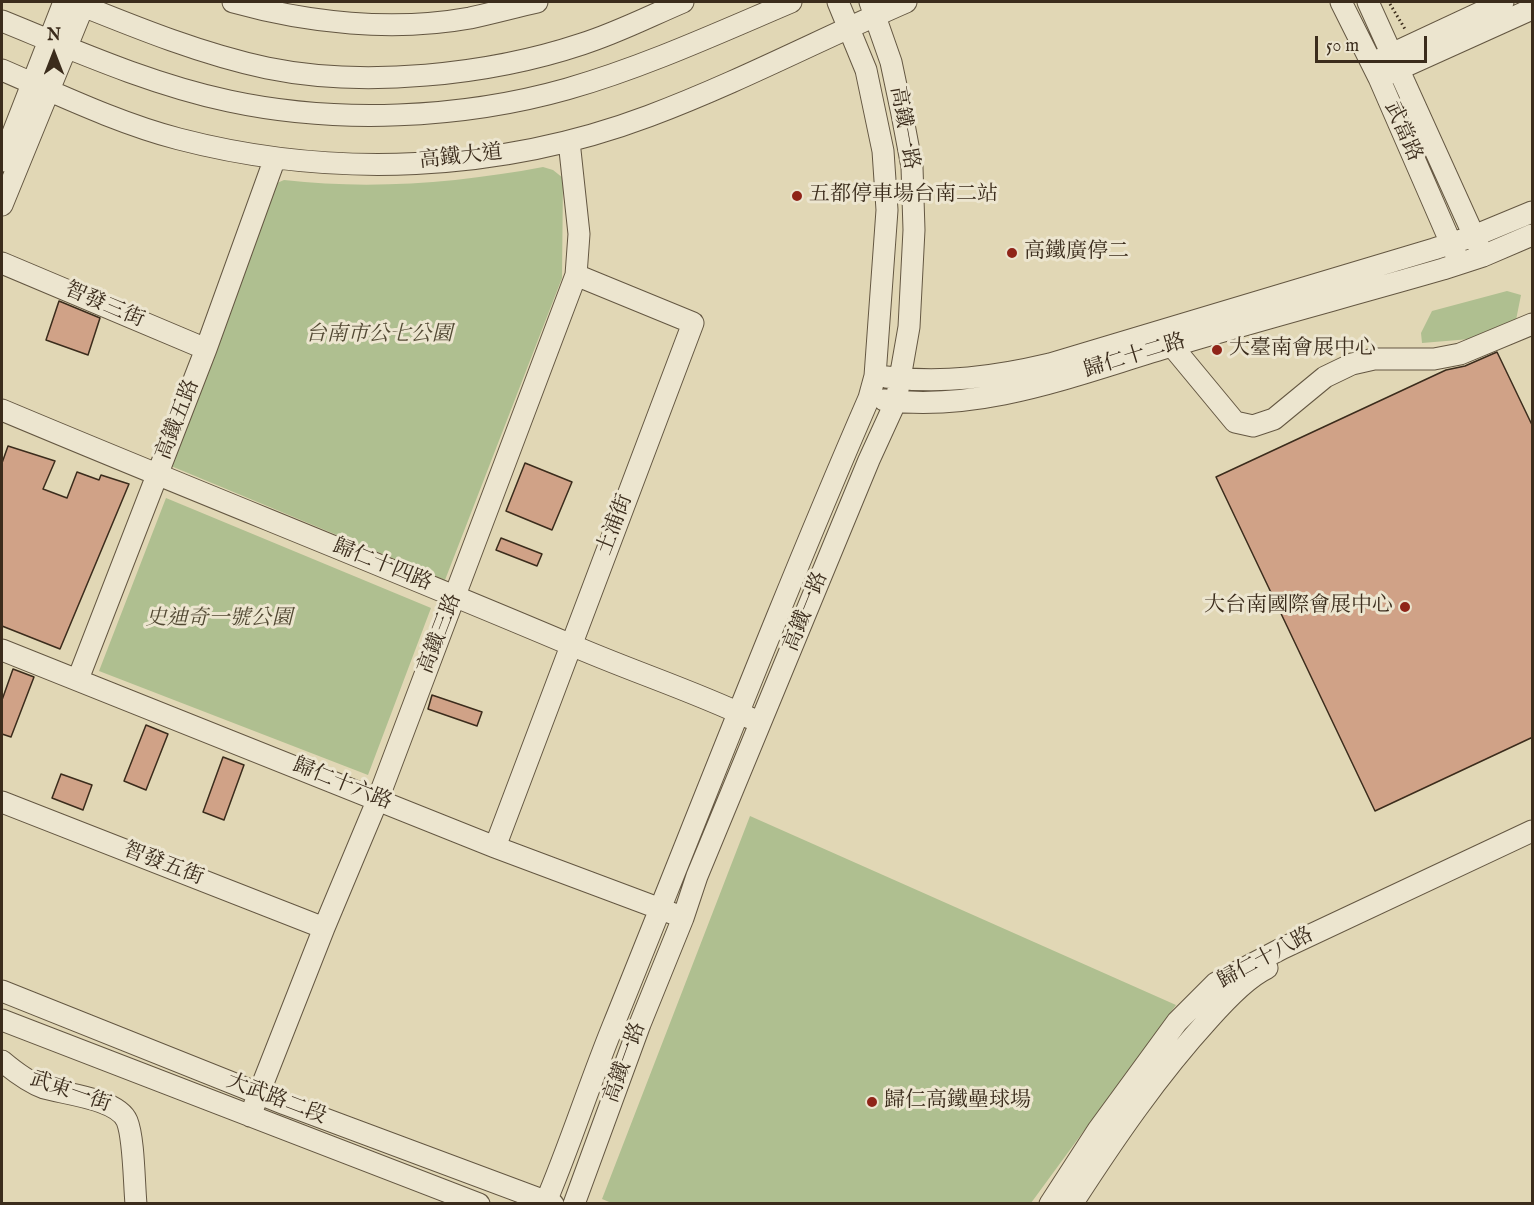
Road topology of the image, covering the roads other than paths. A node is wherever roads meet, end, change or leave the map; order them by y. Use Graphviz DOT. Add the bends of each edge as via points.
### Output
graph roads {
  1 [pos="233,2"];
  2 [pos="537,2"];
  3 [pos="683,2"];
  4 [pos="791,2"];
  5 [pos="838,2"];
  6 [pos="906,2"];
  7 [pos="1341,2"];
  8 [pos="1368,2"];
  9 [pos="1503,2"];
  10 [pos="76,3"];
  11 [pos="872,8"];
  12 [pos="1533,9"];
  13 [pos="2,21"];
  14 [pos="849,27"];
  15 [pos="58,44"];
  16 [pos="1395,61"];
  17 [pos="2,70"];
  18 [pos="1375,70"];
  19 [pos="41,87"];
  20 [pos="569,141"];
  21 [pos="275,158"];
  22 [pos="2,160"];
  23 [pos="2,205"];
  24 [pos="1533,212"];
  25 [pos="1533,235"];
  26 [pos="1474,236"];
  27 [pos="1451,244"];
  28 [pos="1483,256"];
  29 [pos="2,263"];
  30 [pos="1460,263"];
  31 [pos="576,275"];
  32 [pos="1533,324"];
  33 [pos="1172,345"];
  34 [pos="206,349"];
  35 [pos="875,376"];
  36 [pos="900,379"];
  37 [pos="869,398"];
  38 [pos="896,401"];
  39 [pos="2,410"];
  40 [pos="157,476"];
  41 [pos="456,596"];
  42 [pos="571,645"];
  43 [pos="2,650"];
  44 [pos="78,679"];
  45 [pos="738,712"];
  46 [pos="761,723"];
  47 [pos="378,799"];
  48 [pos="2,802"];
  49 [pos="1533,831"];
  50 [pos="1533,844"];
  51 [pos="495,847"];
  52 [pos="661,910"];
  53 [pos="683,918"];
  54 [pos="324,928"];
  55 [pos="2,991"];
  56 [pos="2,1020"];
  57 [pos="2,1062"];
  58 [pos="259,1094"];
  59 [pos="250,1116"];
  60 [pos="136,1203"];
  61 [pos="479,1203"];
  62 [pos="548,1203"];
  63 [pos="574,1203"];
  64 [pos="1050,1203"];
  65 [pos="1072,1203"];
  1 -- 2 [label="street" via="289,15 385,24 468,18"];
  3 -- 10 [label="street" via="585,43 540,57 393,77 268,68 182,43"];
  4 -- 15 [label="street" via="655,59 565,90 443,111 366,115 281,110 229,101 177,88"];
  5 -- 14 [label="street, 高鐵一路"];
  6 -- 11 [label="street, 高鐵大道"];
  7 -- 18 [label="street, 武當路"];
  8 -- 16 [label="street, 武當路"];
  9 -- 16 [label="street" via="1413,44"];
  10 -- 15 [label="street"];
  11 -- 14 [label="street, 高鐵大道"];
  11 -- 36 [label="street, 高鐵一路" via="891,62 912,167 914,230 909,316"];
  12 -- 16 [label="street"];
  13 -- 15 [label="street"];
  14 -- 20 [label="street, 高鐵大道" via="680,104"];
  14 -- 35 [label="street, 高鐵一路" via="866,70 876,112 888,210"];
  15 -- 19 [label="street"];
  16 -- 18 [label="street"];
  16 -- 26 [label="street, 武當路"];
  17 -- 19 [label="street, 高鐵大道"];
  18 -- 27 [label="street, 武當路"];
  19 -- 21 [label="street, 高鐵大道" via="170,136"];
  19 -- 22 [label="street"];
  19 -- 23 [label="street"];
  20 -- 21 [label="street, 高鐵大道" via="471,159 418,163"];
  20 -- 31 [label="street, 高鐵三路" via="579,234"];
  21 -- 34 [label="street, 高鐵五路"];
  24 -- 26 [label="street, 歸仁十二路"];
  25 -- 28 [label="street, 歸仁十二路"];
  26 -- 27 [label="street, 歸仁十二路"];
  26 -- 28 [label="street, 武當路"];
  27 -- 30 [label="street, 武當路"];
  27 -- 36 [label="street, 歸仁十二路" via="1040,367 975,379"];
  28 -- 30 [label="street, 歸仁十二路"];
  29 -- 34 [label="street, 智發三街"];
  30 -- 33 [label="street, 歸仁十二路"];
  31 -- 41 [label="street, 高鐵三路"];
  31 -- 42 [label="street, 土浦街" via="693,322"];
  32 -- 33 [label="street" via="1460,354 1352,364 1324,377 1274,419 1252,426 1235,422"];
  33 -- 38 [label="street, 歸仁十二路" via="1019,391 944,401"];
  34 -- 40 [label="street, 高鐵五路"];
  35 -- 36 [label="street, 歸仁十二路"];
  35 -- 37 [label="street, 高鐵一路"];
  36 -- 38 [label="street, 高鐵一路"];
  37 -- 38 [label="street, 歸仁十二路"];
  37 -- 45 [label="street, 高鐵一路"];
  38 -- 46 [label="street, 高鐵一路"];
  39 -- 40 [label="street, 歸仁十四路"];
  40 -- 41 [label="street, 歸仁十四路"];
  40 -- 44 [label="street, 高鐵五路"];
  41 -- 42 [label="street, 歸仁十四路"];
  41 -- 47 [label="street, 高鐵三路"];
  42 -- 45 [label="street, 歸仁十四路"];
  42 -- 51 [label="street, 土浦街"];
  43 -- 44 [label="street, 歸仁十六路"];
  44 -- 47 [label="street, 歸仁十六路"];
  45 -- 46 [label="street, 歸仁十四路"];
  45 -- 52 [label="street, 高鐵一路"];
  46 -- 53 [label="street, 高鐵一路"];
  47 -- 51 [label="street, 歸仁十六路"];
  47 -- 54 [label="street, 高鐵三路"];
  48 -- 54 [label="street, 智發五街"];
  49 -- 64 [label="street, 歸仁十八路" via="1216,983 1177,1022"];
  50 -- 65 [label="street, 歸仁十八路" via="1262,970 1225,1001 1188,1041 1124,1123"];
  51 -- 52 [label="street, 歸仁十六路"];
  52 -- 53 [label="street, 歸仁十六路"];
  52 -- 62 [label="street, 高鐵一路" via="612,1028"];
  53 -- 63 [label="street, 高鐵一路"];
  54 -- 58 [label="street, 高鐵三路"];
  55 -- 58 [label="street, 大武路二段"];
  56 -- 59 [label="street, 大武路二段"];
  57 -- 60 [label="street, 武東一街" via="24,1079 45,1088 120,1110 130,1136"];
  58 -- 59 [label="street, 高鐵三路"];
  58 -- 62 [label="street, 大武路二段"];
  59 -- 61 [label="street, 大武路二段"];
}
